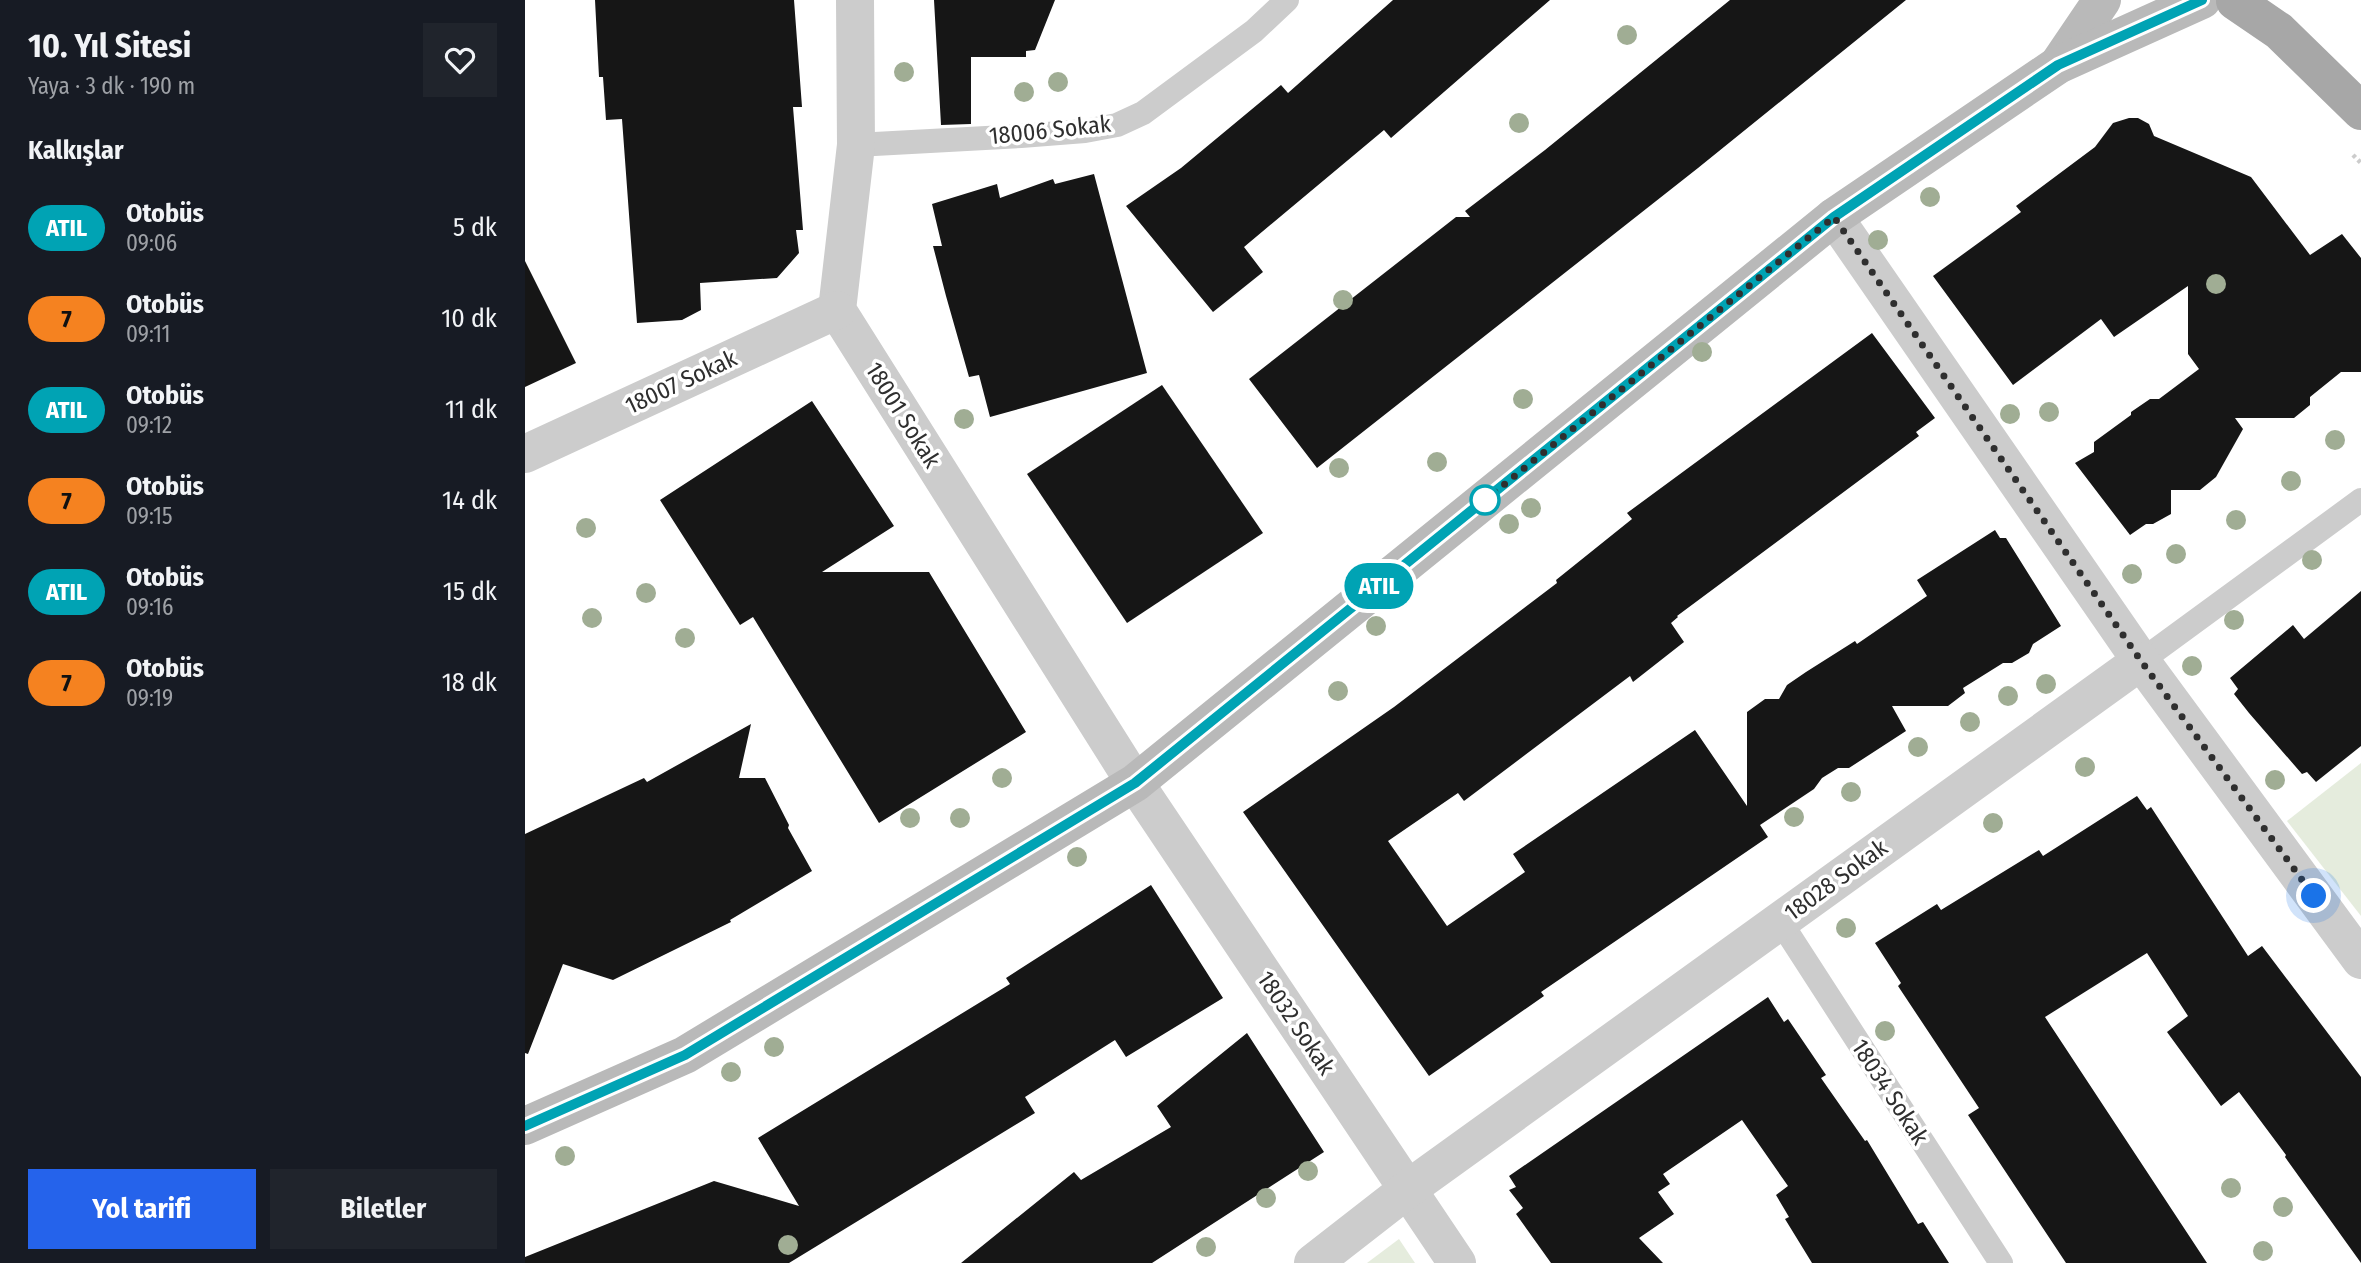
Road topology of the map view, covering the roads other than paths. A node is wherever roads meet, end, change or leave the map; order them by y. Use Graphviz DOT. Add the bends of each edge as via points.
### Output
graph roads {
  1 [pos="855,0"];
  2 [pos="1287,0"];
  3 [pos="2102,0"];
  4 [pos="2226,0"];
  5 [pos="2058,65"];
  6 [pos="2361,111"];
  7 [pos="856,145"];
  8 [pos="1834,217"];
  9 [pos="837,310"];
  10 [pos="525,454"];
  11 [pos="2361,500"];
  12 [pos="2141,661"];
  13 [pos="1135,783"];
  14 [pos="1780,921"];
  15 [pos="2361,960"];
  16 [pos="525,1126"];
  17 [pos="1408,1189"];
  18 [pos="1313,1263"];
  19 [pos="1457,1263"];
  20 [pos="2001,1263"];
  1 -- 7 [label="street"];
  2 -- 7 [label="lane, 18006 Sokak" via="1254,31 1143,113 1117,125 1021,136"];
  3 -- 5 [label="main road"];
  4 -- 5 [label="main road"];
  4 -- 6 [label="main road" via="2279,31"];
  5 -- 8 [label="main road"];
  7 -- 9 [label="street"];
  8 -- 12 [label="street"];
  8 -- 13 [label="main road"];
  9 -- 10 [label="street, 18007 Sokak"];
  9 -- 13 [label="street, 18001 Sokak"];
  11 -- 12 [label="lane, 18028 Sokak"];
  12 -- 14 [label="street, 18028 Sokak"];
  12 -- 15 [label="street"];
  13 -- 16 [label="main road" via="685,1055"];
  13 -- 17 [label="street, 18032 Sokak"];
  14 -- 17 [label="street, 18028 Sokak"];
  14 -- 20 [label="lane, 18034 Sokak"];
  17 -- 18 [label="street, 18028 Sokak"];
  17 -- 19 [label="street, 18032 Sokak"];
}
